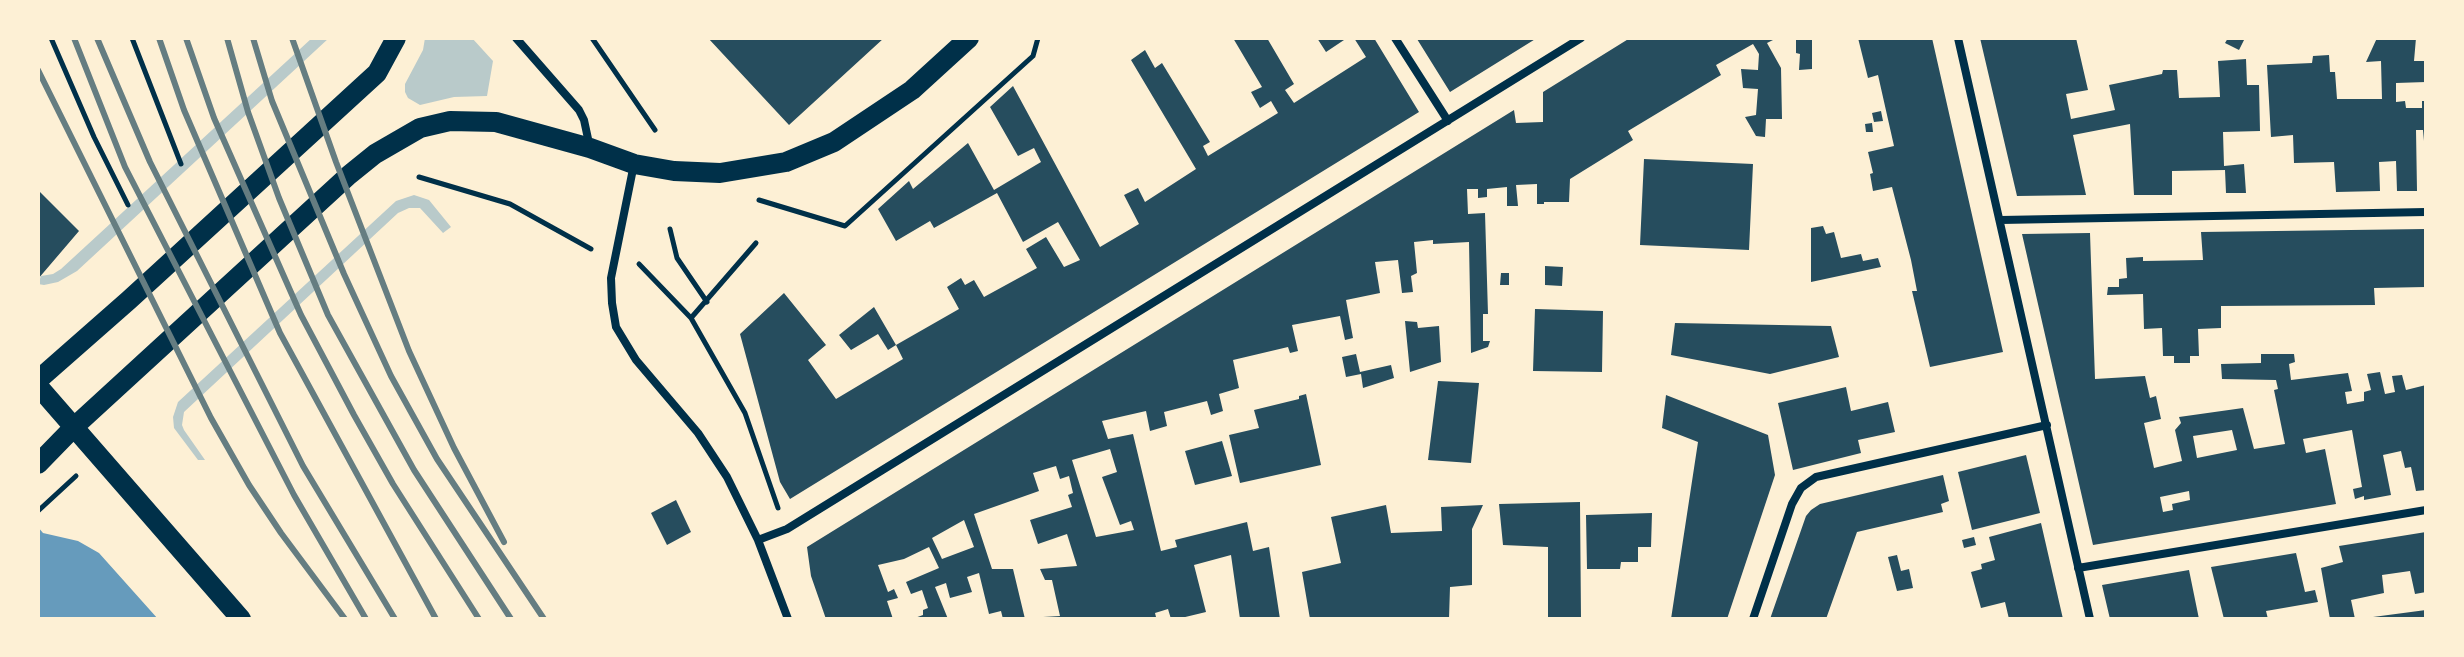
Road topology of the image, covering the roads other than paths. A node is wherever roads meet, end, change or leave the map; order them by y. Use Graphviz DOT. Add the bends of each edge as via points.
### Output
graph roads {
  1 [pos="396,38"];
  2 [pos="516,38"];
  3 [pos="969,38"];
  4 [pos="1395,38"];
  5 [pos="1581,38"];
  6 [pos="1958,38"];
  7 [pos="1448,121"];
  8 [pos="590,148"];
  9 [pos="634,164"];
  10 [pos="2426,212"];
  11 [pos="2001,220"];
  12 [pos="38,380"];
  13 [pos="38,386"];
  14 [pos="2047,425"];
  15 [pos="74,427"];
  16 [pos="38,464"];
  17 [pos="2426,510"];
  18 [pos="758,540"];
  19 [pos="2078,568"];
  20 [pos="241,619"];
  21 [pos="788,619"];
  22 [pos="1753,619"];
  23 [pos="2090,619"];
  1 -- 12 [label="main road" via="377,73"];
  2 -- 8 [label="street" via="579,110"];
  3 -- 9 [label="main road" via="912,90 834,142 786,162 720,173"];
  4 -- 7 [label="street"];
  5 -- 7 [label="street"];
  6 -- 11 [label="street"];
  7 -- 18 [label="street" via="787,529"];
  8 -- 9 [label="main road"];
  8 -- 15 [label="main road" via="479,120 450,121 403,137 349,175"];
  9 -- 18 [label="street" via="611,278 616,327 636,360 698,433"];
  10 -- 11 [label="street"];
  11 -- 14 [label="street"];
  13 -- 15 [label="main road"];
  14 -- 19 [label="street"];
  14 -- 22 [label="street" via="1816,477 1792,504"];
  15 -- 16 [label="main road"];
  15 -- 20 [label="main road"];
  17 -- 19 [label="street"];
  18 -- 21 [label="street"];
  19 -- 23 [label="street"];
}
